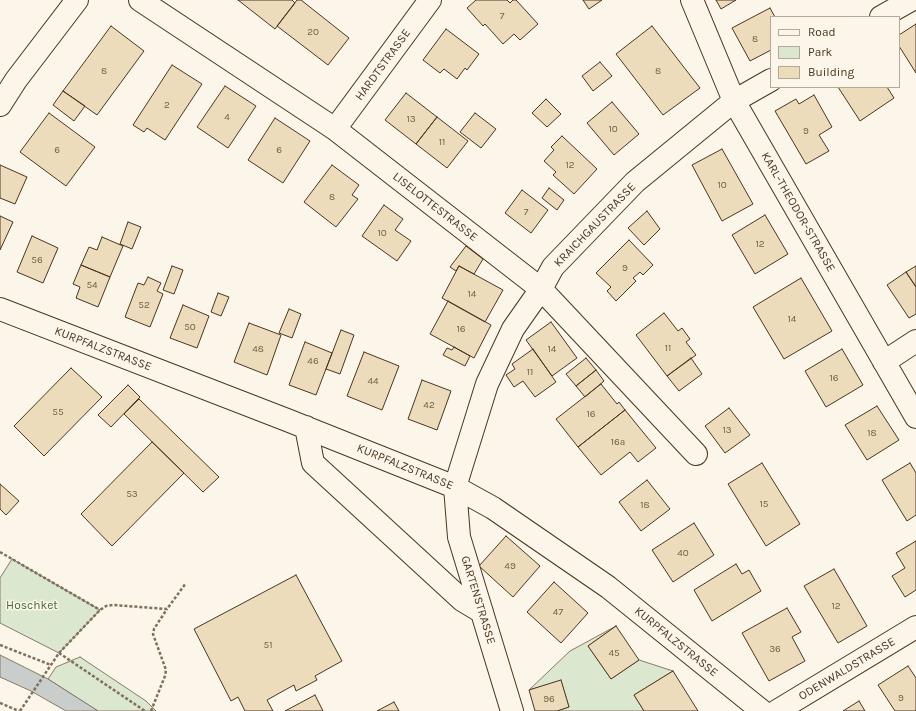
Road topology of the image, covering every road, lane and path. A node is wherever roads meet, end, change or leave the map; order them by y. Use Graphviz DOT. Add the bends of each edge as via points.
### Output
graph roads {
  1 [pos="77,0"];
  2 [pos="140,0"];
  3 [pos="430,0"];
  4 [pos="692,0"];
  5 [pos="911,0"];
  6 [pos="883,16"];
  7 [pos="770,81"];
  8 [pos="734,100"];
  9 [pos="0,105"];
  10 [pos="335,129"];
  11 [pos="541,289"];
  12 [pos="0,309"];
  13 [pos="916,341"];
  14 [pos="884,362"];
  15 [pos="916,417"];
  16 [pos="306,428"];
  17 [pos="696,454"];
  18 [pos="455,487"];
  19 [pos="0,552"];
  20 [pos="186,583"];
  21 [pos="168,609"];
  22 [pos="100,610"];
  23 [pos="482,612"];
  24 [pos="916,626"];
  25 [pos="0,645"];
  26 [pos="59,653"];
  27 [pos="51,665"];
  28 [pos="0,703"];
  29 [pos="19,711"];
  30 [pos="145,711"];
  31 [pos="151,711"];
  32 [pos="512,711"];
  33 [pos="762,711"];
  34 [pos="777,711"];
  1 -- 9 [label="street"];
  2 -- 10 [label="street, LISELOTTESTRASSE"];
  3 -- 10 [label="street, HARDTSTRASSE"];
  4 -- 8 [label="street, KARL-THEODOR-STRASSE"];
  5 -- 6 [label="street"];
  7 -- 8 [label="street, KRAICHGAUSTRASSE"];
  8 -- 11 [label="street, KRAICHGAUSTRASSE" via="635,182 553,267"];
  8 -- 14 [label="street, KARL-THEODOR-STRASSE"];
  10 -- 11 [label="street, LISELOTTESTRASSE"];
  11 -- 17 [label="street, LISELOTTESTRASSE"];
  11 -- 18 [label="street, KRAICHGAUSTRASSE" via="513,328 487,384"];
  12 -- 16 [label="street, KURPFALZSTRASSE"];
  13 -- 14 [label="street"];
  14 -- 15 [label="street, KARL-THEODOR-STRASSE"];
  16 -- 18 [label="street, KURPFALZSTRASSE"];
  16 -- 23 [label="street" via="313,463 462,600"];
  18 -- 23 [label="street, GARTENSTRASSE" via="459,537"];
  18 -- 33 [label="street, KURPFALZSTRASSE" via="493,508 608,587"];
  19 -- 22 [label="path"];
  20 -- 21 [label="path"];
  21 -- 22 [label="path" via="113,605"];
  21 -- 31 [label="path" via="153,634 166,670"];
  22 -- 26 [label="path"];
  23 -- 32 [label="street, GARTENSTRASSE"];
  24 -- 34 [label="street, ODENWALDSTRASSE"];
  25 -- 27 [label="path"];
  26 -- 27 [label="path"];
  26 -- 30 [label="path"];
  27 -- 29 [label="path"];
  28 -- 29 [label="path"];
}
